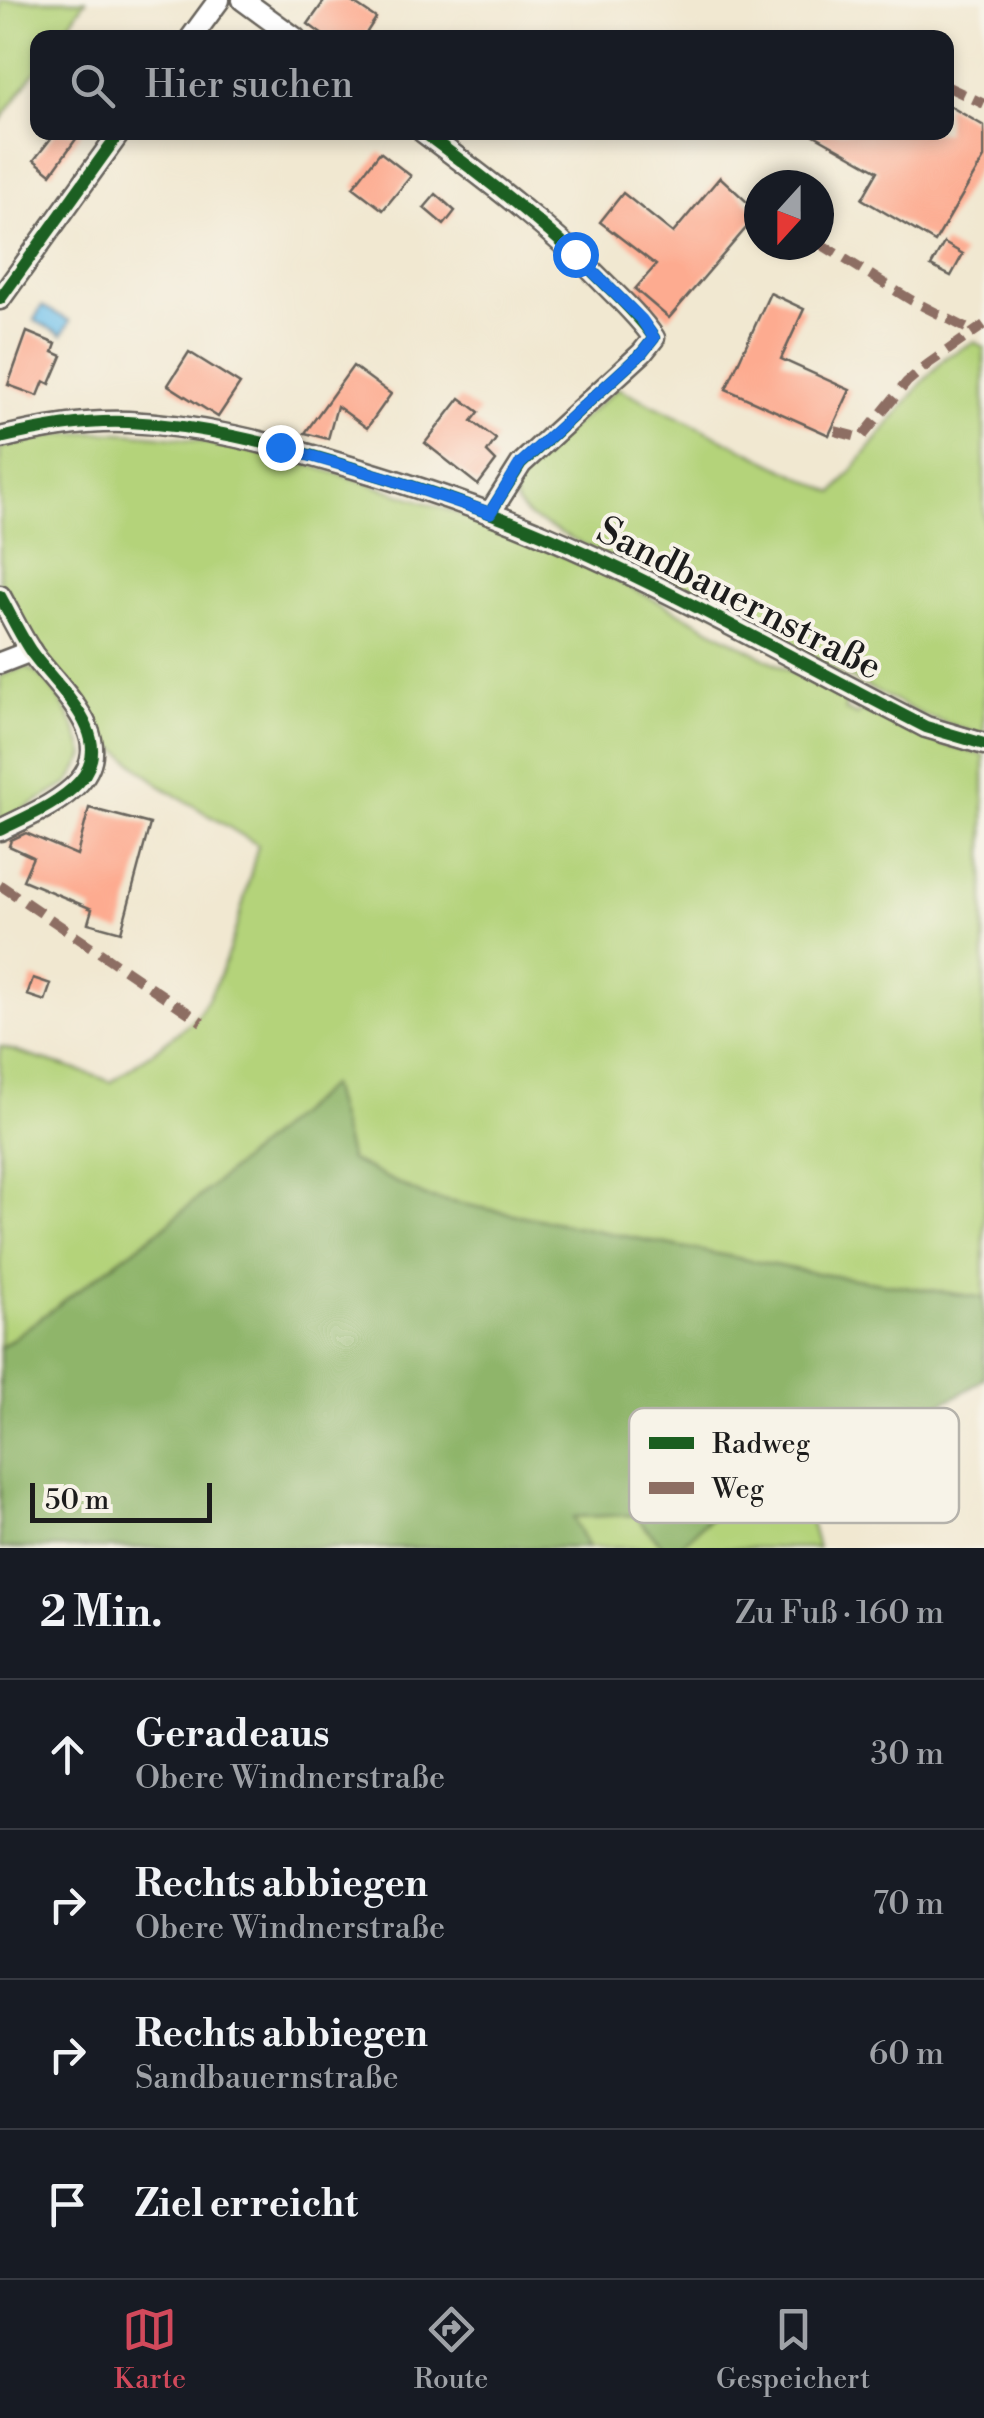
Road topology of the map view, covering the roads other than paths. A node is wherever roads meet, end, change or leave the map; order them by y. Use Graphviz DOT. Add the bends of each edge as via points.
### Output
graph roads {
  1 [pos="219,0"];
  2 [pos="243,0"];
  3 [pos="197,30"];
  4 [pos="283,30"];
  5 [pos="114,140"];
  6 [pos="434,140"];
  7 [pos="0,299"];
  8 [pos="0,438"];
  9 [pos="490,513"];
  10 [pos="0,596"];
  11 [pos="31,651"];
  12 [pos="0,663"];
  13 [pos="984,744"];
  14 [pos="0,830"];
  1 -- 3 [label="street"];
  2 -- 4 [label="street"];
  5 -- 7 [label="street"];
  6 -- 9 [label="street" via="524,208 654,338 520,464"];
  8 -- 9 [label="street, Sandbauernstraße" via="124,422 187,427 298,452"];
  9 -- 13 [label="street, Sandbauernstraße" via="683,602 926,727"];
  10 -- 11 [label="street"];
  11 -- 12 [label="street"];
  11 -- 14 [label="street" via="87,726 90,765 64,795"];
}
